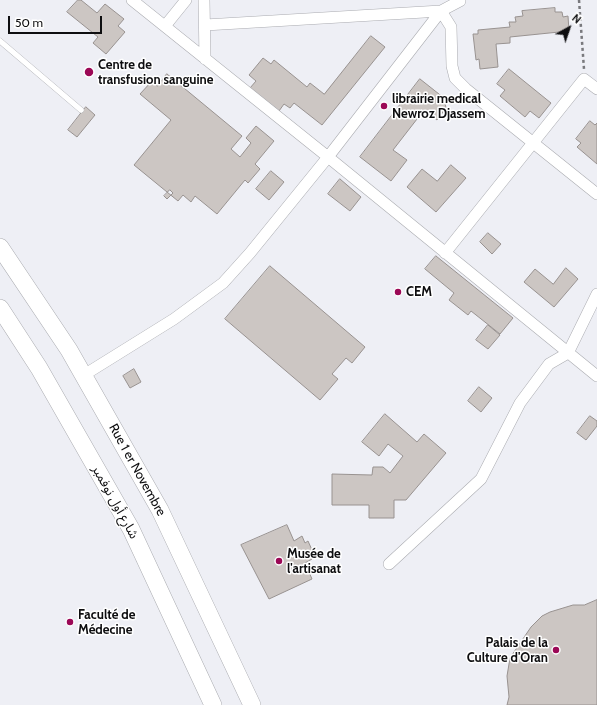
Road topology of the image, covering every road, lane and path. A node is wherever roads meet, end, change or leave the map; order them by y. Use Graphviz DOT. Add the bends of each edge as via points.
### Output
graph roads {
  1 [pos="132,0"];
  2 [pos="186,0"];
  3 [pos="204,0"];
  4 [pos="463,0"];
  5 [pos="579,0"];
  6 [pos="441,11"];
  7 [pos="205,25"];
  8 [pos="165,26"];
  9 [pos="0,42"];
  10 [pos="206,59"];
  11 [pos="584,79"];
  12 [pos="597,89"];
  13 [pos="81,110"];
  14 [pos="533,142"];
  15 [pos="328,157"];
  16 [pos="597,194"];
  17 [pos="0,247"];
  18 [pos="445,253"];
  19 [pos="597,294"];
  20 [pos="0,308"];
  21 [pos="568,353"];
  22 [pos="84,376"];
  23 [pos="597,376"];
  24 [pos="389,564"];
  25 [pos="213,705"];
  26 [pos="252,705"];
  1 -- 8 [label="street"];
  2 -- 8 [label="street"];
  3 -- 7 [label="street"];
  4 -- 6 [label="street"];
  5 -- 11 [label="path"];
  6 -- 7 [label="street"];
  6 -- 14 [label="street" via="451,26 452,66 455,78"];
  6 -- 15 [label="street"];
  7 -- 10 [label="street"];
  8 -- 10 [label="street"];
  9 -- 13 [label="lane"];
  10 -- 15 [label="street"];
  11 -- 12 [label="street"];
  11 -- 14 [label="street"];
  14 -- 16 [label="street"];
  14 -- 18 [label="street"];
  15 -- 18 [label="street"];
  15 -- 22 [label="street" via="223,283 174,319"];
  17 -- 22 [label="main road, Rue 1 er Novembre"];
  18 -- 21 [label="street"];
  19 -- 21 [label="street"];
  20 -- 25 [label="main road, شارع أول نوفمبر" via="40,368 131,529"];
  21 -- 23 [label="street"];
  21 -- 24 [label="street" via="549,364 520,403 481,479"];
  22 -- 26 [label="main road, Rue 1 er Novembre" via="160,510"];
}
